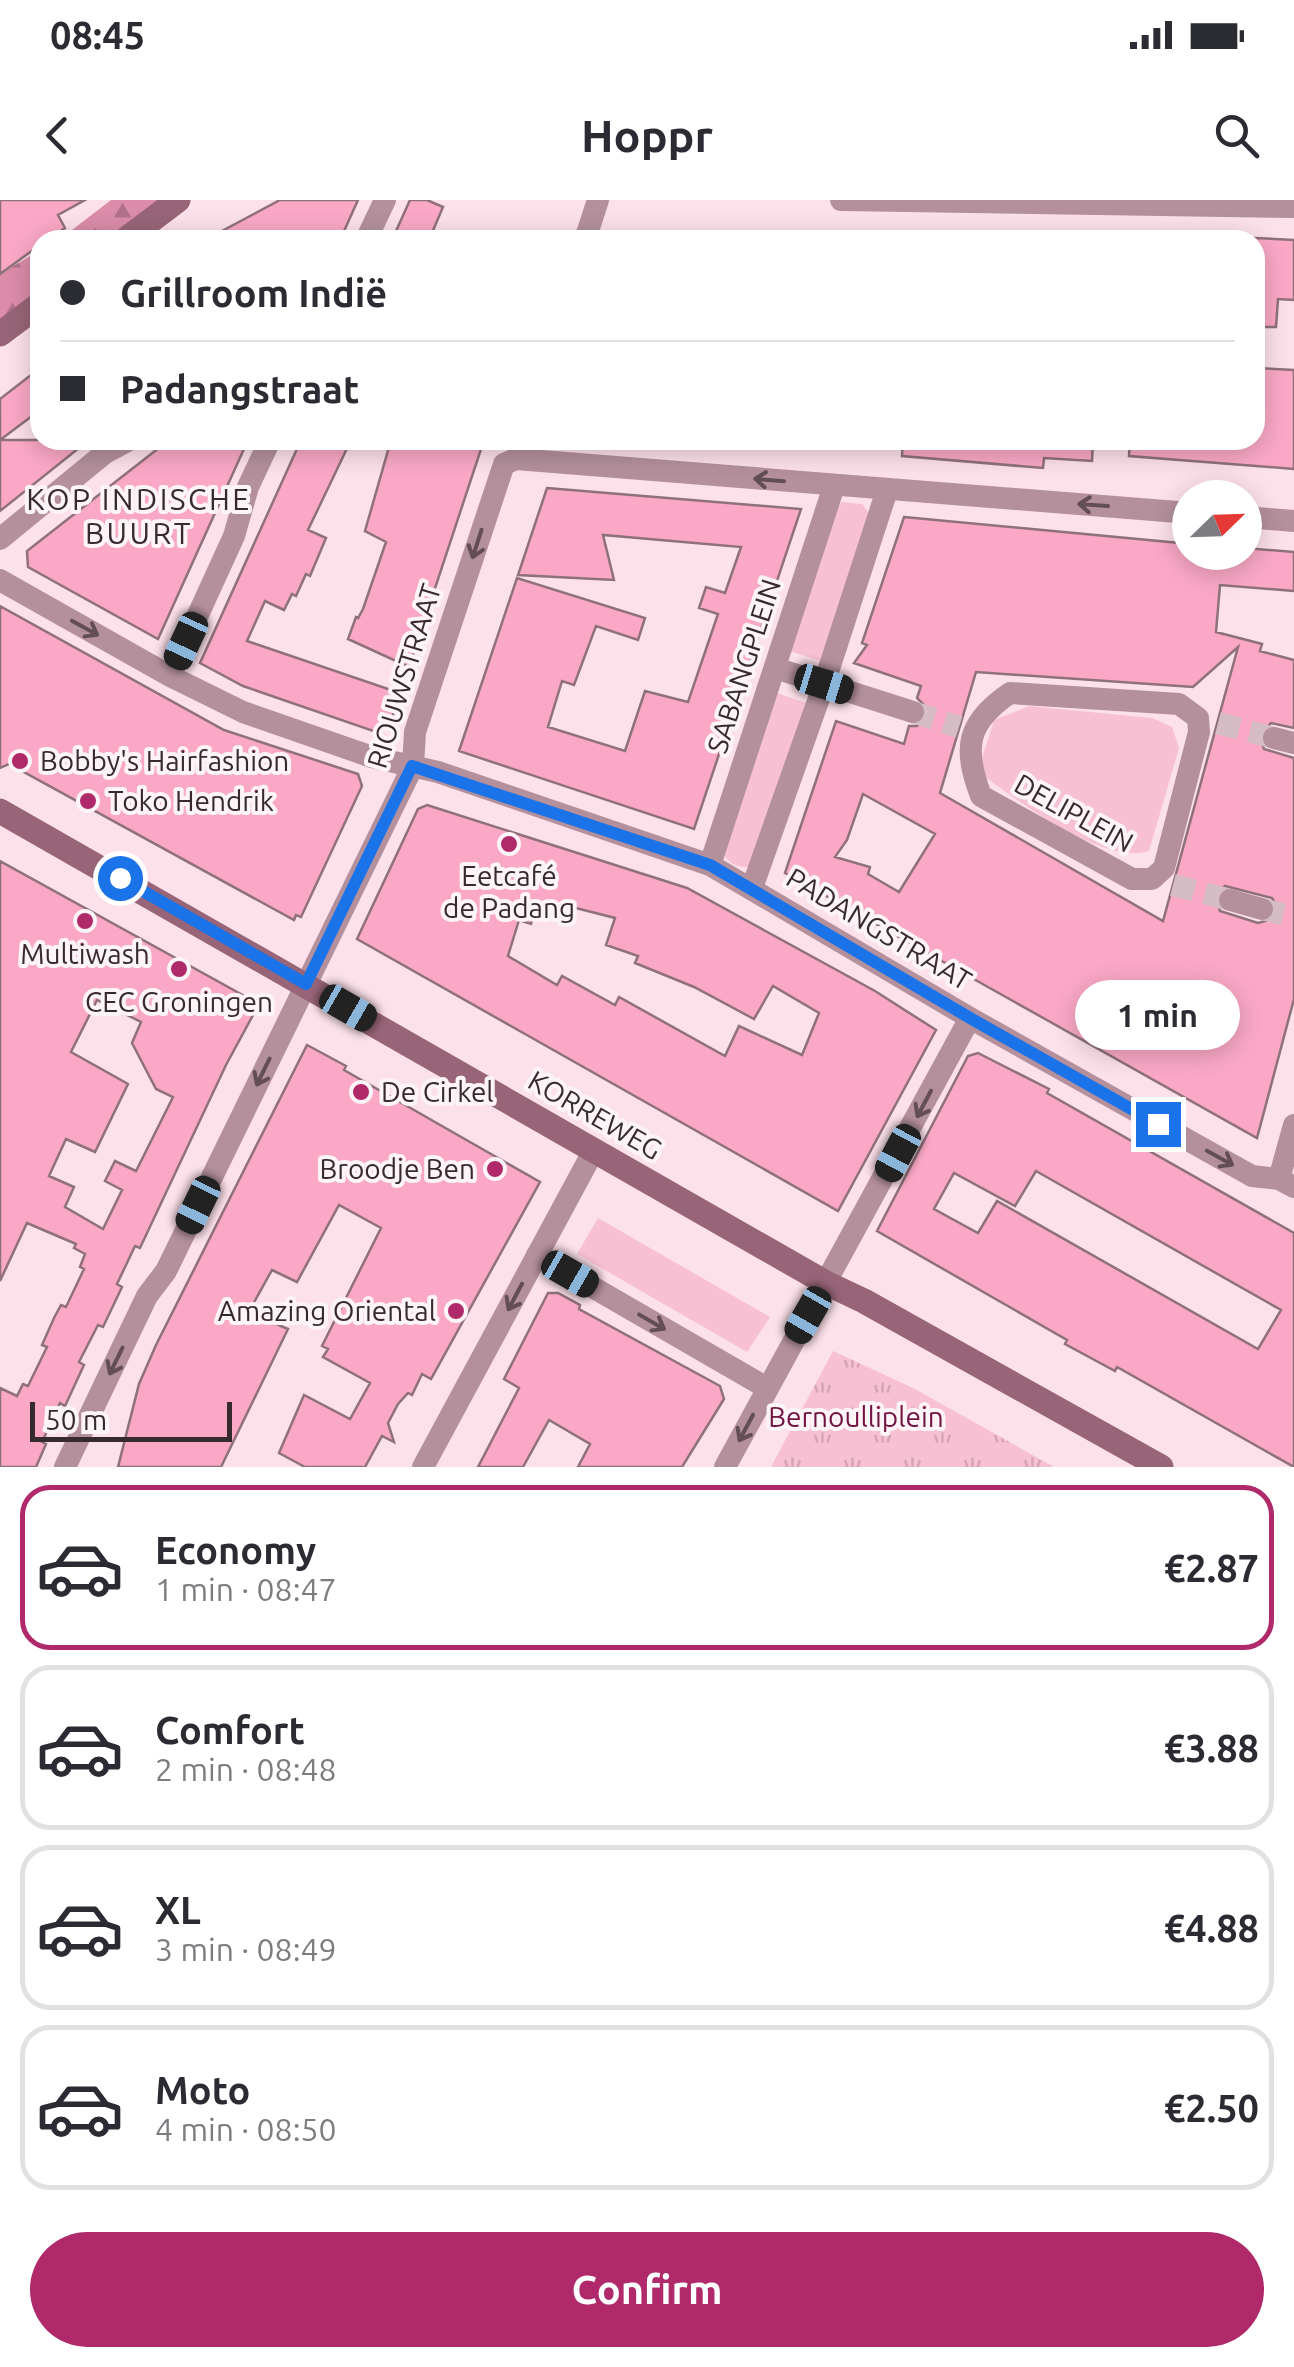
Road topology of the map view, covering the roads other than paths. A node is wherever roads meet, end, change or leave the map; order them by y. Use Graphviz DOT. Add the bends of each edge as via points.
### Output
graph roads {
  1 [pos="178,200"];
  2 [pos="386,200"];
  3 [pos="598,200"];
  4 [pos="840,200"];
  5 [pos="1294,207"];
  6 [pos="138,230"];
  7 [pos="371,230"];
  8 [pos="588,230"];
  9 [pos="30,312"];
  10 [pos="0,334"];
  11 [pos="113,450"];
  12 [pos="265,450"];
  13 [pos="519,450"];
  14 [pos="834,486"];
  15 [pos="887,490"];
  16 [pos="1172,512"];
  17 [pos="1262,518"];
  18 [pos="1294,520"];
  19 [pos="0,539"];
  20 [pos="0,580"];
  21 [pos="775,668"];
  22 [pos="170,676"];
  23 [pos="824,684"];
  24 [pos="913,712"];
  25 [pos="412,766"];
  26 [pos="0,811"];
  27 [pos="710,865"];
  28 [pos="1163,882"];
  29 [pos="752,888"];
  30 [pos="1230,900"];
  31 [pos="1262,909"];
  32 [pos="306,984"];
  33 [pos="970,1018"];
  34 [pos="1294,1124"];
  35 [pos="594,1150"];
  36 [pos="1287,1183"];
  37 [pos="537,1255"];
  38 [pos="826,1283"];
  39 [pos="767,1388"];
  40 [pos="65,1467"];
  41 [pos="423,1467"];
  42 [pos="725,1467"];
  43 [pos="1161,1467"];
  1 -- 6 [label="street"];
  2 -- 7 [label="street"];
  3 -- 8 [label="street"];
  4 -- 5 [label="street"];
  9 -- 10 [label="street"];
  11 -- 19 [label="street"];
  12 -- 22 [label="street"];
  14 -- 13 [label="street, one-way"];
  13 -- 25 [label="street, RIOUWSTRAAT, one-way" via="504,464 415,732"];
  14 -- 15 [label="street"];
  14 -- 21 [label="street, SABANGPLEIN"];
  16 -- 15 [label="street, one-way"];
  15 -- 23 [label="street"];
  17 -- 18 [label="street"];
  20 -- 22 [label="street, PADANGSTRAAT, one-way"];
  21 -- 23 [label="street"];
  21 -- 27 [label="street, SABANGPLEIN"];
  22 -- 25 [label="street, PADANGSTRAAT" via="243,712"];
  23 -- 24 [label="street"];
  23 -- 29 [label="street"];
  25 -- 27 [label="street, PADANGSTRAAT"];
  25 -- 32 [label="street, RIOUWSTRAAT"];
  26 -- 32 [label="street, KORREWEG"];
  27 -- 29 [label="street, PADANGSTRAAT"];
  28 -- 28 [label="street, DELIPLEIN" via="1198,732 1208,721 1178,704 1010,693 967,729 969,763 982,796 1132,879"];
  29 -- 33 [label="street, PADANGSTRAAT"];
  30 -- 31 [label="street"];
  32 -- 35 [label="street, KORREWEG"];
  32 -- 40 [label="street, RIOUWSTRAAT, one-way"];
  33 -- 36 [label="street, PADANGSTRAAT, one-way" via="1252,1176"];
  33 -- 38 [label="street, one-way"];
  34 -- 36 [label="street"];
  35 -- 37 [label="street"];
  35 -- 38 [label="street, KORREWEG"];
  37 -- 39 [label="street, one-way"];
  37 -- 41 [label="street, one-way"];
  38 -- 39 [label="street"];
  38 -- 43 [label="street, KORREWEG"];
  39 -- 42 [label="street, one-way"];
}
